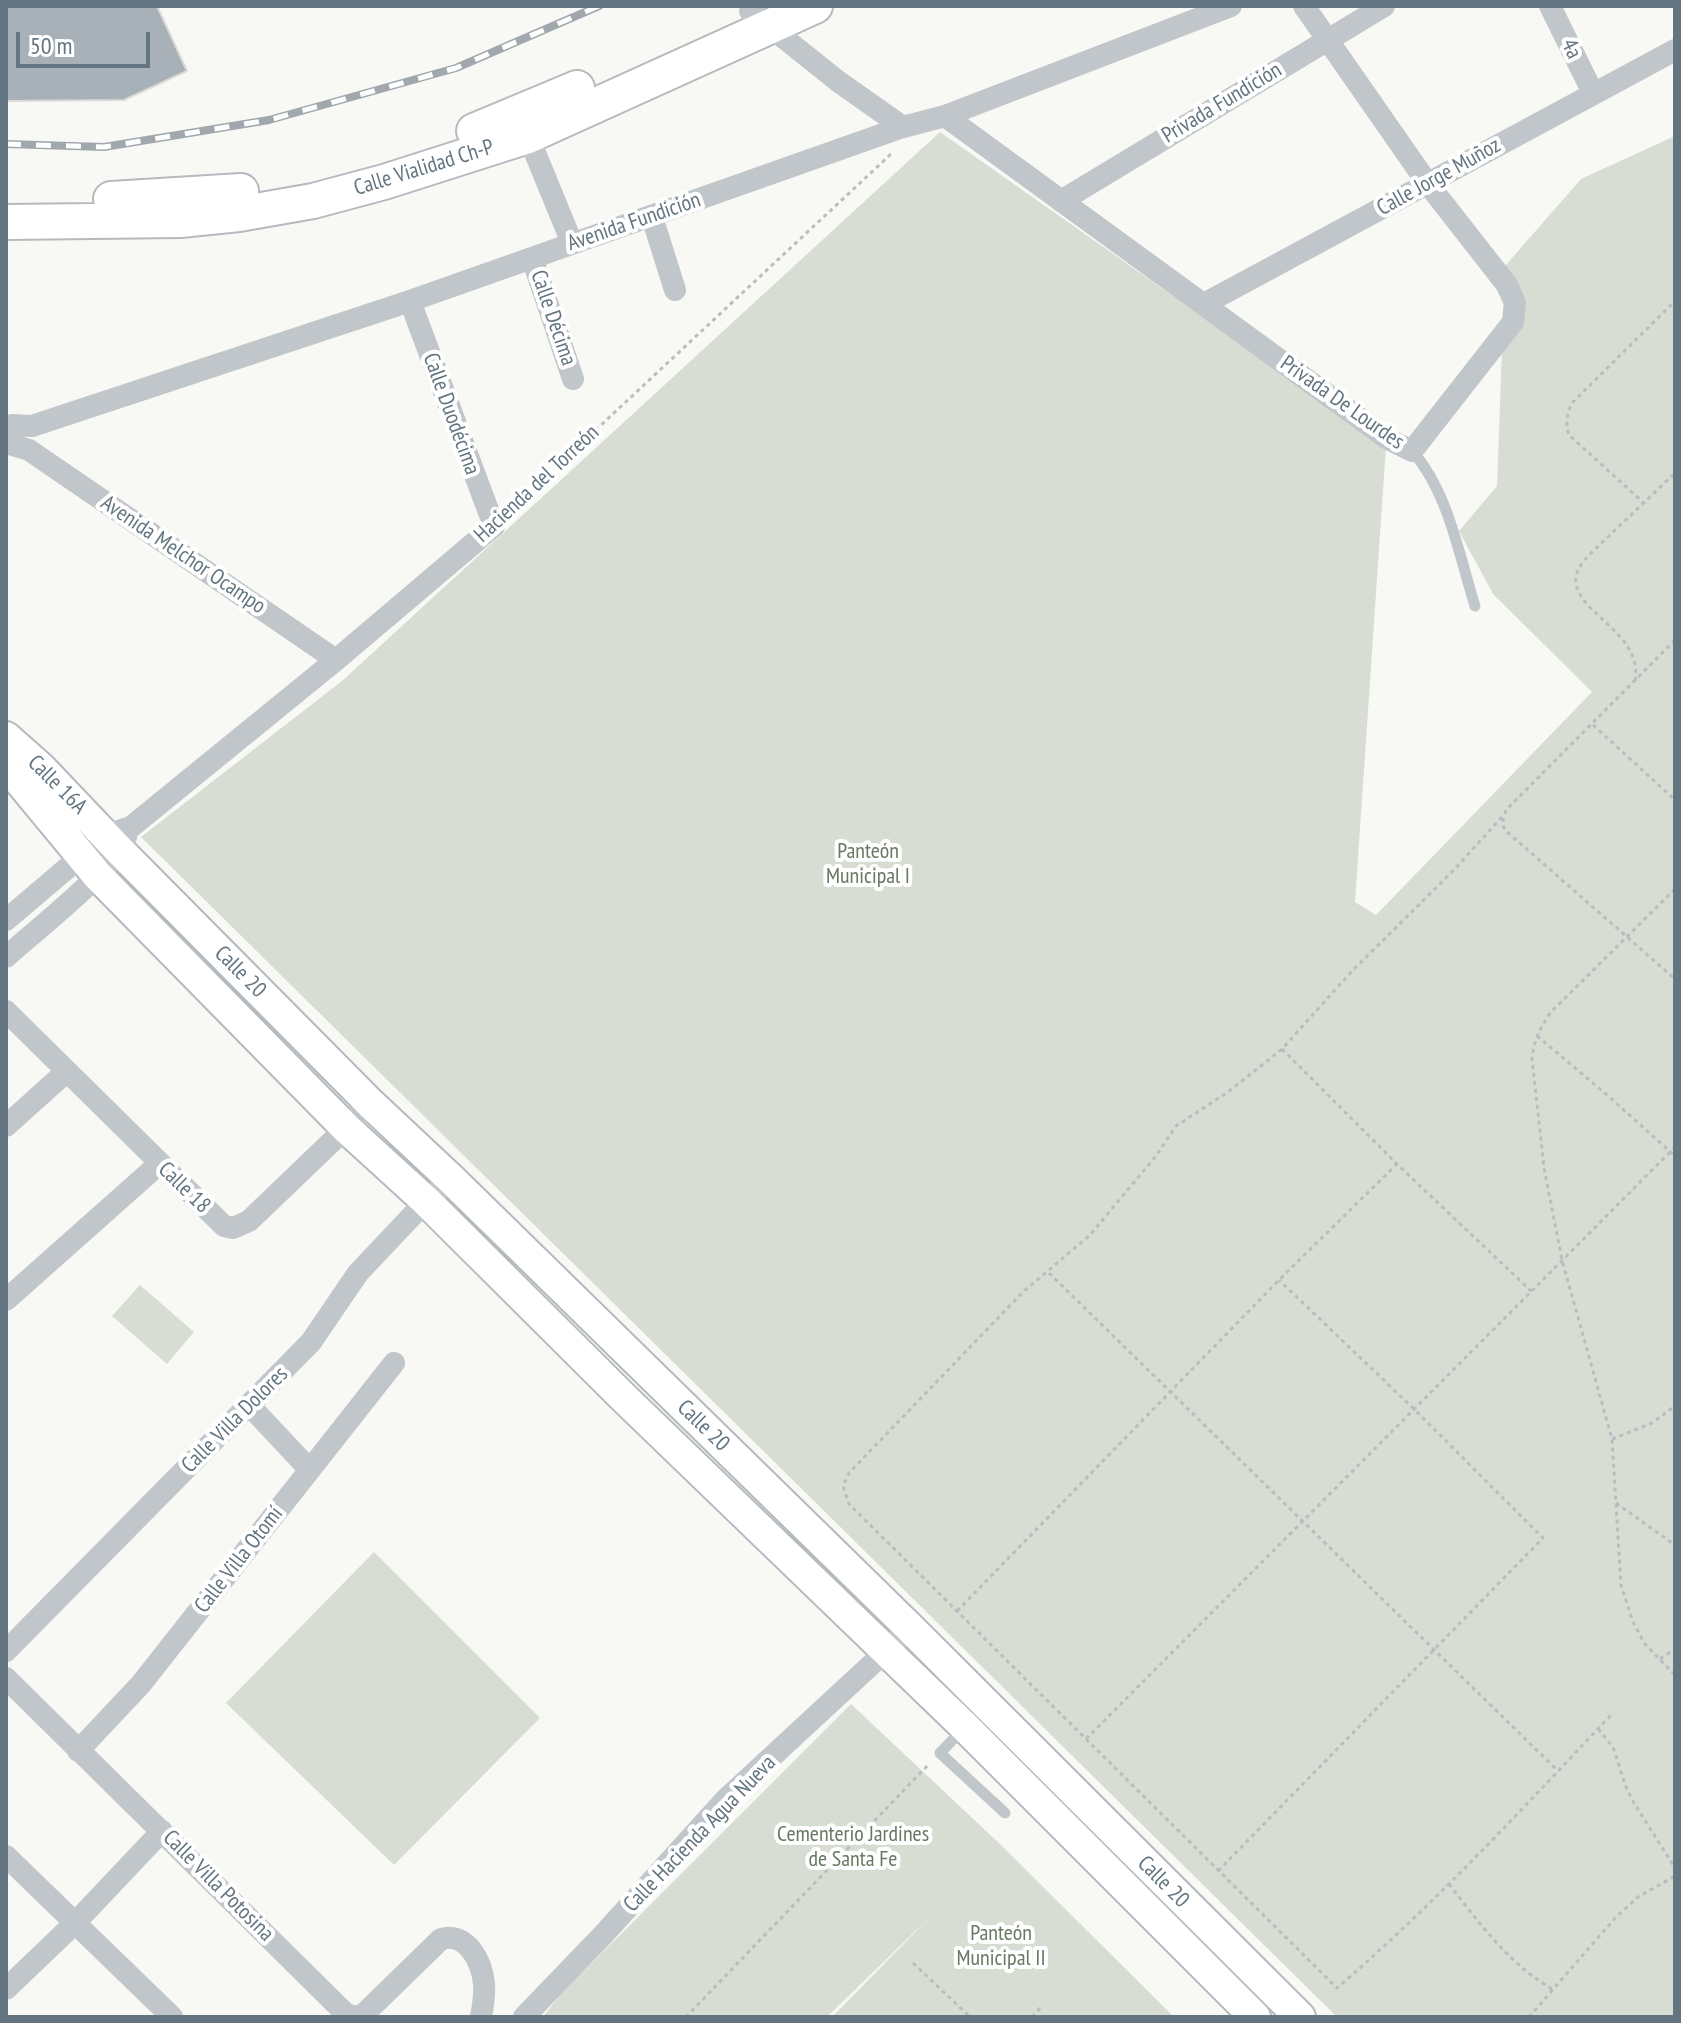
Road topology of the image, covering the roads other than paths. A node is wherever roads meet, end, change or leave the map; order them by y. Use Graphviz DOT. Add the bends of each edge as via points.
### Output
graph roads {
  1 [pos="815,6"];
  2 [pos="1231,6"];
  3 [pos="1304,6"];
  4 [pos="1384,6"];
  5 [pos="1550,6"];
  6 [pos="759,14"];
  7 [pos="1328,39"];
  8 [pos="1675,50"];
  9 [pos="1593,93"];
  10 [pos="945,116"];
  11 [pos="524,125"];
  12 [pos="903,127"];
  13 [pos="1428,184"];
  14 [pos="6,199"];
  15 [pos="1061,201"];
  16 [pos="652,217"];
  17 [pos="6,222"];
  18 [pos="572,243"];
  19 [pos="532,258"];
  20 [pos="675,290"];
  21 [pos="410,301"];
  22 [pos="1204,304"];
  23 [pos="573,379"];
  24 [pos="14,436"];
  25 [pos="1412,451"];
  26 [pos="494,526"];
  27 [pos="1475,606"];
  28 [pos="336,660"];
  29 [pos="6,737"];
  30 [pos="6,765"];
  31 [pos="119,837"];
  32 [pos="89,866"];
  33 [pos="6,920"];
  34 [pos="6,957"];
  35 [pos="255,987"];
  36 [pos="230,1010"];
  37 [pos="6,1011"];
  38 [pos="66,1072"];
  39 [pos="371,1104"];
  40 [pos="6,1126"];
  41 [pos="347,1129"];
  42 [pos="159,1164"];
  43 [pos="451,1179"];
  44 [pos="426,1201"];
  45 [pos="6,1300"];
  46 [pos="394,1363"];
  47 [pos="249,1405"];
  48 [pos="688,1411"];
  49 [pos="662,1434"];
  50 [pos="309,1469"];
  51 [pos="909,1627"];
  52 [pos="6,1651"];
  53 [pos="885,1652"];
  54 [pos="6,1678"];
  55 [pos="965,1727"];
  56 [pos="78,1751"];
  57 [pos="1054,1773"];
  58 [pos="1032,1796"];
  59 [pos="1005,1813"];
  60 [pos="162,1831"];
  61 [pos="6,1856"];
  62 [pos="75,1923"];
  63 [pos="6,1989"];
  64 [pos="527,2014"];
  65 [pos="166,2015"];
  66 [pos="481,2017"];
  67 [pos="1255,2017"];
  68 [pos="1300,2017"];
  1 -- 6 [label="main road, Calle Vialidad Ch-P"];
  2 -- 10 [label="street, Avenida Fundición"];
  3 -- 7 [label="street, Privada De Lourdes"];
  4 -- 7 [label="street, Privada Fundición"];
  5 -- 9 [label="street, 4a"];
  6 -- 11 [label="main road, Calle Vialidad Ch-P"];
  6 -- 12 [label="street" via="839,82"];
  7 -- 13 [label="street, Privada De Lourdes"];
  7 -- 15 [label="street, Privada Fundición"];
  8 -- 9 [label="street, Calle Jorge Muñoz"];
  9 -- 13 [label="street, Calle Jorge Muñoz"];
  10 -- 12 [label="street, Avenida Fundición"];
  10 -- 15 [label="street, Privada De Lourdes"];
  11 -- 14 [label="main road, Calle Vialidad Ch-P" via="238,192"];
  11 -- 17 [label="main road, Calle Vialidad Ch-P" via="384,182 313,201 239,214 137,222"];
  11 -- 18 [label="street"];
  12 -- 16 [label="street, Avenida Fundición"];
  13 -- 22 [label="street, Calle Jorge Muñoz"];
  13 -- 25 [label="street, Privada De Lourdes" via="1507,285 1515,312 1513,322"];
  15 -- 22 [label="street, Privada De Lourdes"];
  16 -- 18 [label="street, Avenida Fundición"];
  16 -- 20 [label="street"];
  18 -- 19 [label="street, Avenida Fundición"];
  19 -- 21 [label="street, Avenida Fundición"];
  19 -- 23 [label="street, Calle Décima"];
  21 -- 24 [label="street, Avenida Fundición"];
  21 -- 26 [label="street, Calle Duodécima"];
  22 -- 25 [label="street, Privada De Lourdes" via="1388,439"];
  24 -- 28 [label="street, Avenida Melchor Ocampo"];
  25 -- 27 [label="lane" via="1437,485"];
  26 -- 28 [label="street, Hacienda del Torreón"];
  28 -- 31 [label="street, Hacienda del Torreón"];
  29 -- 31 [label="main road, Calle 16A"];
  30 -- 32 [label="main road, Calle 16A"];
  31 -- 32 [label="street, Hacienda del Torreón"];
  31 -- 35 [label="main road, Calle 20"];
  32 -- 33 [label="street"];
  32 -- 34 [label="street"];
  32 -- 36 [label="main road, Calle 20"];
  35 -- 36 [label="main road"];
  35 -- 39 [label="main road, Calle 20"];
  36 -- 41 [label="main road, Calle 20"];
  37 -- 38 [label="street, Calle 18"];
  38 -- 40 [label="street"];
  38 -- 42 [label="street, Calle 18"];
  39 -- 41 [label="street, Calle 18"];
  39 -- 43 [label="main road, Calle 20"];
  41 -- 42 [label="street, Calle 18" via="249,1221 233,1228 216,1220"];
  41 -- 44 [label="main road, Calle 20"];
  42 -- 45 [label="street"];
  43 -- 44 [label="street, Calle Villa Dolores"];
  43 -- 48 [label="main road, Calle 20"];
  44 -- 47 [label="street, Calle Villa Dolores" via="358,1273 311,1342"];
  44 -- 49 [label="main road, Calle 20"];
  46 -- 50 [label="street, Calle Villa Otomí"];
  47 -- 50 [label="street"];
  47 -- 52 [label="street, Calle Villa Dolores"];
  48 -- 49 [label="main road"];
  48 -- 51 [label="main road, Calle 20"];
  49 -- 53 [label="main road, Calle 20"];
  50 -- 56 [label="street, Calle Villa Otomí" via="141,1684"];
  51 -- 53 [label="street, Calle Hacienda Agua Nueva"];
  51 -- 57 [label="main road, Calle 20"];
  53 -- 55 [label="main road, Calle 20"];
  53 -- 64 [label="street, Calle Hacienda Agua Nueva" via="726,1799"];
  54 -- 56 [label="street, Calle Villa Potosina"];
  55 -- 58 [label="main road, Calle 20"];
  55 -- 59 [label="lane" via="940,1753"];
  56 -- 60 [label="street, Calle Villa Potosina"];
  57 -- 58 [label="main road"];
  57 -- 68 [label="main road, Calle 20"];
  58 -- 67 [label="main road, Calle 20"];
  60 -- 62 [label="street"];
  60 -- 66 [label="street, Calle Villa Potosina" via="352,2017 364,2014 448,1937 471,1948 480,1963"];
  61 -- 62 [label="street"];
  62 -- 63 [label="street"];
  62 -- 65 [label="street"];
}
